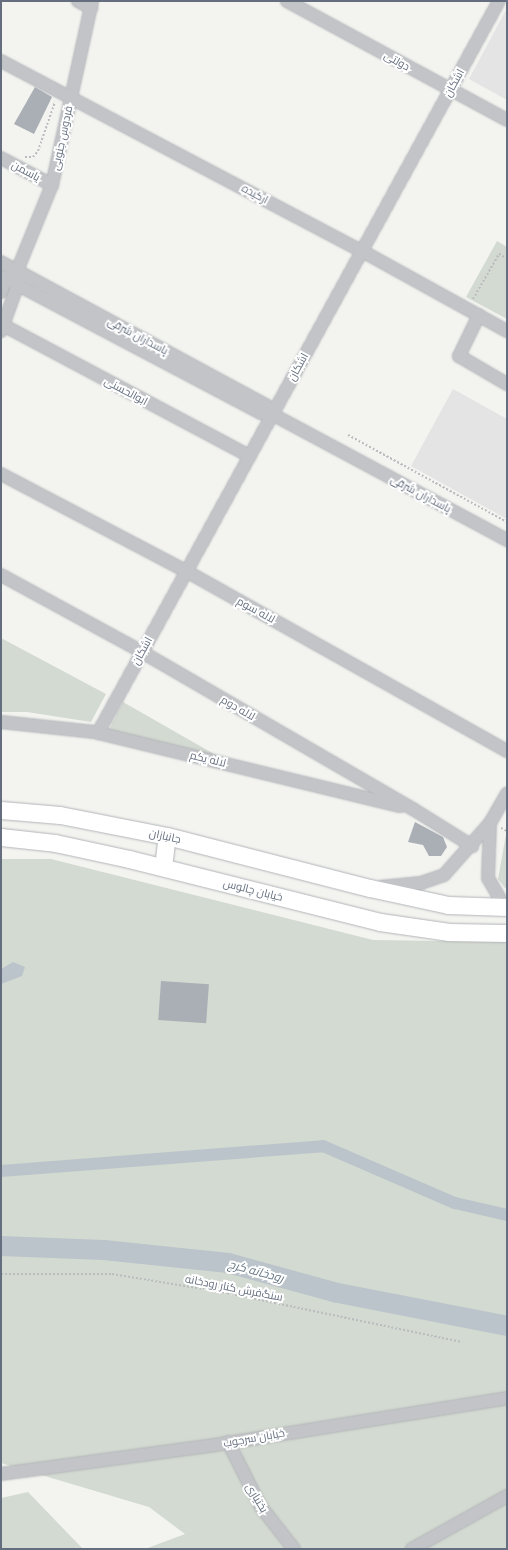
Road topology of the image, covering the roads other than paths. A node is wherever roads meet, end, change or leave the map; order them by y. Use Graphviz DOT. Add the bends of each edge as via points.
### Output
graph roads {
  1 [pos="78,1"];
  2 [pos="287,1"];
  3 [pos="499,1"];
  4 [pos="91,4"];
  5 [pos="1,61"];
  6 [pos="450,90"];
  7 [pos="70,97"];
  8 [pos="507,120"];
  9 [pos="1,158"];
  10 [pos="52,184"];
  11 [pos="362,251"];
  12 [pos="1,262"];
  13 [pos="17,271"];
  14 [pos="4,277"];
  15 [pos="18,284"];
  16 [pos="1,292"];
  17 [pos="479,315"];
  18 [pos="2,327"];
  19 [pos="507,331"];
  20 [pos="507,384"];
  21 [pos="272,414"];
  22 [pos="249,456"];
  23 [pos="1,474"];
  24 [pos="507,540"];
  25 [pos="186,571"];
  26 [pos="1,575"];
  27 [pos="142,652"];
  28 [pos="1,722"];
  29 [pos="98,733"];
  30 [pos="507,751"];
  31 [pos="507,794"];
  32 [pos="413,809"];
  33 [pos="1,810"];
  34 [pos="490,823"];
  35 [pos="167,836"];
  36 [pos="1,837"];
  37 [pos="472,846"];
  38 [pos="163,867"];
  39 [pos="370,888"];
  40 [pos="506,907"];
  41 [pos="507,933"];
  42 [pos="507,1398"];
  43 [pos="228,1442"];
  44 [pos="1,1474"];
  45 [pos="507,1496"];
  46 [pos="294,1549"];
  47 [pos="412,1549"];
  1 -- 4 [label="street"];
  2 -- 6 [label="street, دولتی"];
  3 -- 6 [label="street, اشکان"];
  4 -- 7 [label="street, فردوس جنوبی"];
  5 -- 7 [label="street, ارکیده"];
  6 -- 8 [label="street, دولتی"];
  6 -- 11 [label="street, اشکان"];
  7 -- 10 [label="street, فردوس جنوبی"];
  7 -- 11 [label="street, ارکیده"];
  9 -- 10 [label="street, یاسمن"];
  10 -- 13 [label="street, فردوس جنوبی"];
  11 -- 17 [label="street, ارکیده"];
  11 -- 21 [label="street, اشکان"];
  12 -- 13 [label="street, پاسداران شرقی"];
  13 -- 14 [label="street"];
  13 -- 15 [label="street, فردوس جنوبی"];
  13 -- 21 [label="street, پاسداران شرقی" via="267,406"];
  14 -- 15 [label="street, پاسداران شرقی"];
  14 -- 16 [label="street"];
  15 -- 18 [label="street, فردوس جنوبی"];
  15 -- 21 [label="street, پاسداران شرقی" via="261,413"];
  17 -- 19 [label="street, ارکیده"];
  17 -- 20 [label="street" via="459,356"];
  18 -- 22 [label="street, ابوالحسنی"];
  21 -- 22 [label="street, اشکان"];
  21 -- 24 [label="street, پاسداران شرقی"];
  22 -- 25 [label="street, اشکان"];
  23 -- 25 [label="street, لاله سوم"];
  25 -- 27 [label="street, اشکان"];
  25 -- 30 [label="street, لاله سوم"];
  26 -- 27 [label="street, لاله دوم"];
  27 -- 29 [label="street, اشکان"];
  27 -- 32 [label="street, لاله دوم"];
  28 -- 29 [label="street, لاله یکم"];
  29 -- 32 [label="street, لاله یکم"];
  31 -- 34 [label="street"];
  32 -- 37 [label="street, لاله دوم"];
  33 -- 35 [label="highway, جانبازان" via="60,815"];
  34 -- 37 [label="street"];
  34 -- 40 [label="street" via="488,878"];
  35 -- 38 [label="highway"];
  35 -- 39 [label="highway, جانبازان"];
  36 -- 38 [label="highway, خیابان چالوس" via="55,843"];
  37 -- 39 [label="street" via="444,875 421,883"];
  38 -- 41 [label="highway, خیابان چالوس" via="380,922 449,932"];
  39 -- 40 [label="highway" via="448,905"];
  42 -- 43 [label="street, خیابان سرجوب"];
  43 -- 44 [label="street, خیابان سرجوب"];
  43 -- 46 [label="street, بختیاری" via="261,1507"];
  45 -- 47 [label="street"];
}
